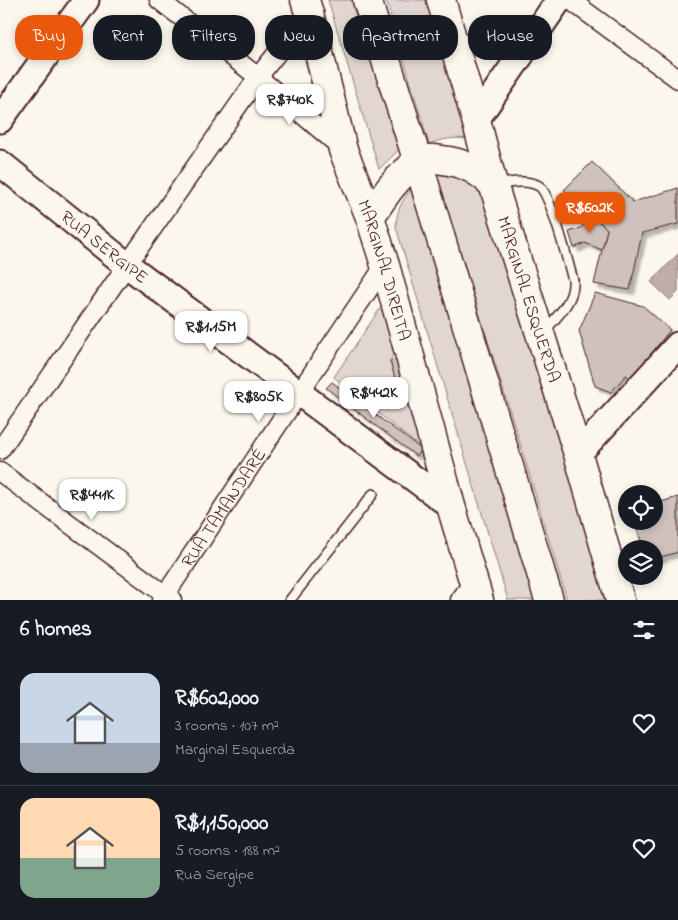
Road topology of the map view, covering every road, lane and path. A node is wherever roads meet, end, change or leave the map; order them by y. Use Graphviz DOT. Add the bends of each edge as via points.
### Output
graph roads {
  1 [pos="86,0"];
  2 [pos="159,0"];
  3 [pos="367,0"];
  4 [pos="441,0"];
  5 [pos="559,0"];
  6 [pos="570,0"];
  7 [pos="307,6"];
  8 [pos="258,77"];
  9 [pos="678,79"];
  10 [pos="0,120"];
  11 [pos="476,120"];
  12 [pos="344,150"];
  13 [pos="418,162"];
  14 [pos="0,163"];
  15 [pos="493,184"];
  16 [pos="370,217"];
  17 [pos="127,265"];
  18 [pos="385,265"];
  19 [pos="541,336"];
  20 [pos="678,345"];
  21 [pos="299,393"];
  22 [pos="0,450"];
  23 [pos="578,454"];
  24 [pos="0,472"];
  25 [pos="373,494"];
  26 [pos="451,506"];
  27 [pos="471,594"];
  28 [pos="166,598"];
  29 [pos="290,600"];
  30 [pos="549,600"];
  31 [pos="620,600"];
  1 -- 10 [label="street"];
  2 -- 8 [label="street"];
  3 -- 13 [label="main road"];
  4 -- 11 [label="main road, MARGINAL ESQUERDA"];
  5 -- 11 [label="street"];
  6 -- 9 [label="street"];
  7 -- 8 [label="street"];
  7 -- 12 [label="main road, MARGINAL DIREITA"];
  8 -- 12 [label="street"];
  8 -- 17 [label="street"];
  11 -- 15 [label="main road, MARGINAL ESQUERDA"];
  12 -- 16 [label="main road, MARGINAL DIREITA"];
  13 -- 15 [label="main road" via="431,159 458,163"];
  13 -- 16 [label="main road" via="390,186"];
  13 -- 30 [label="main road"];
  14 -- 17 [label="street, RUA SERGIPE"];
  15 -- 19 [label="main road, MARGINAL ESQUERDA"];
  15 -- 19 [label="lane" via="515,182 538,186 554,215 573,287 570,298"];
  16 -- 18 [label="main road, MARGINAL DIREITA"];
  17 -- 21 [label="street, RUA SERGIPE"];
  17 -- 22 [label="street"];
  18 -- 21 [label="street, RUA TAMANDARÉ"];
  18 -- 26 [label="main road, MARGINAL DIREITA"];
  19 -- 23 [label="main road, MARGINAL ESQUERDA"];
  20 -- 23 [label="street"];
  21 -- 26 [label="street, RUA SERGIPE"];
  21 -- 28 [label="street, RUA TAMANDARÉ"];
  23 -- 31 [label="main road, MARGINAL ESQUERDA"];
  24 -- 28 [label="street"];
  25 -- 29 [label="lane"];
  26 -- 27 [label="main road, MARGINAL DIREITA"];
}
